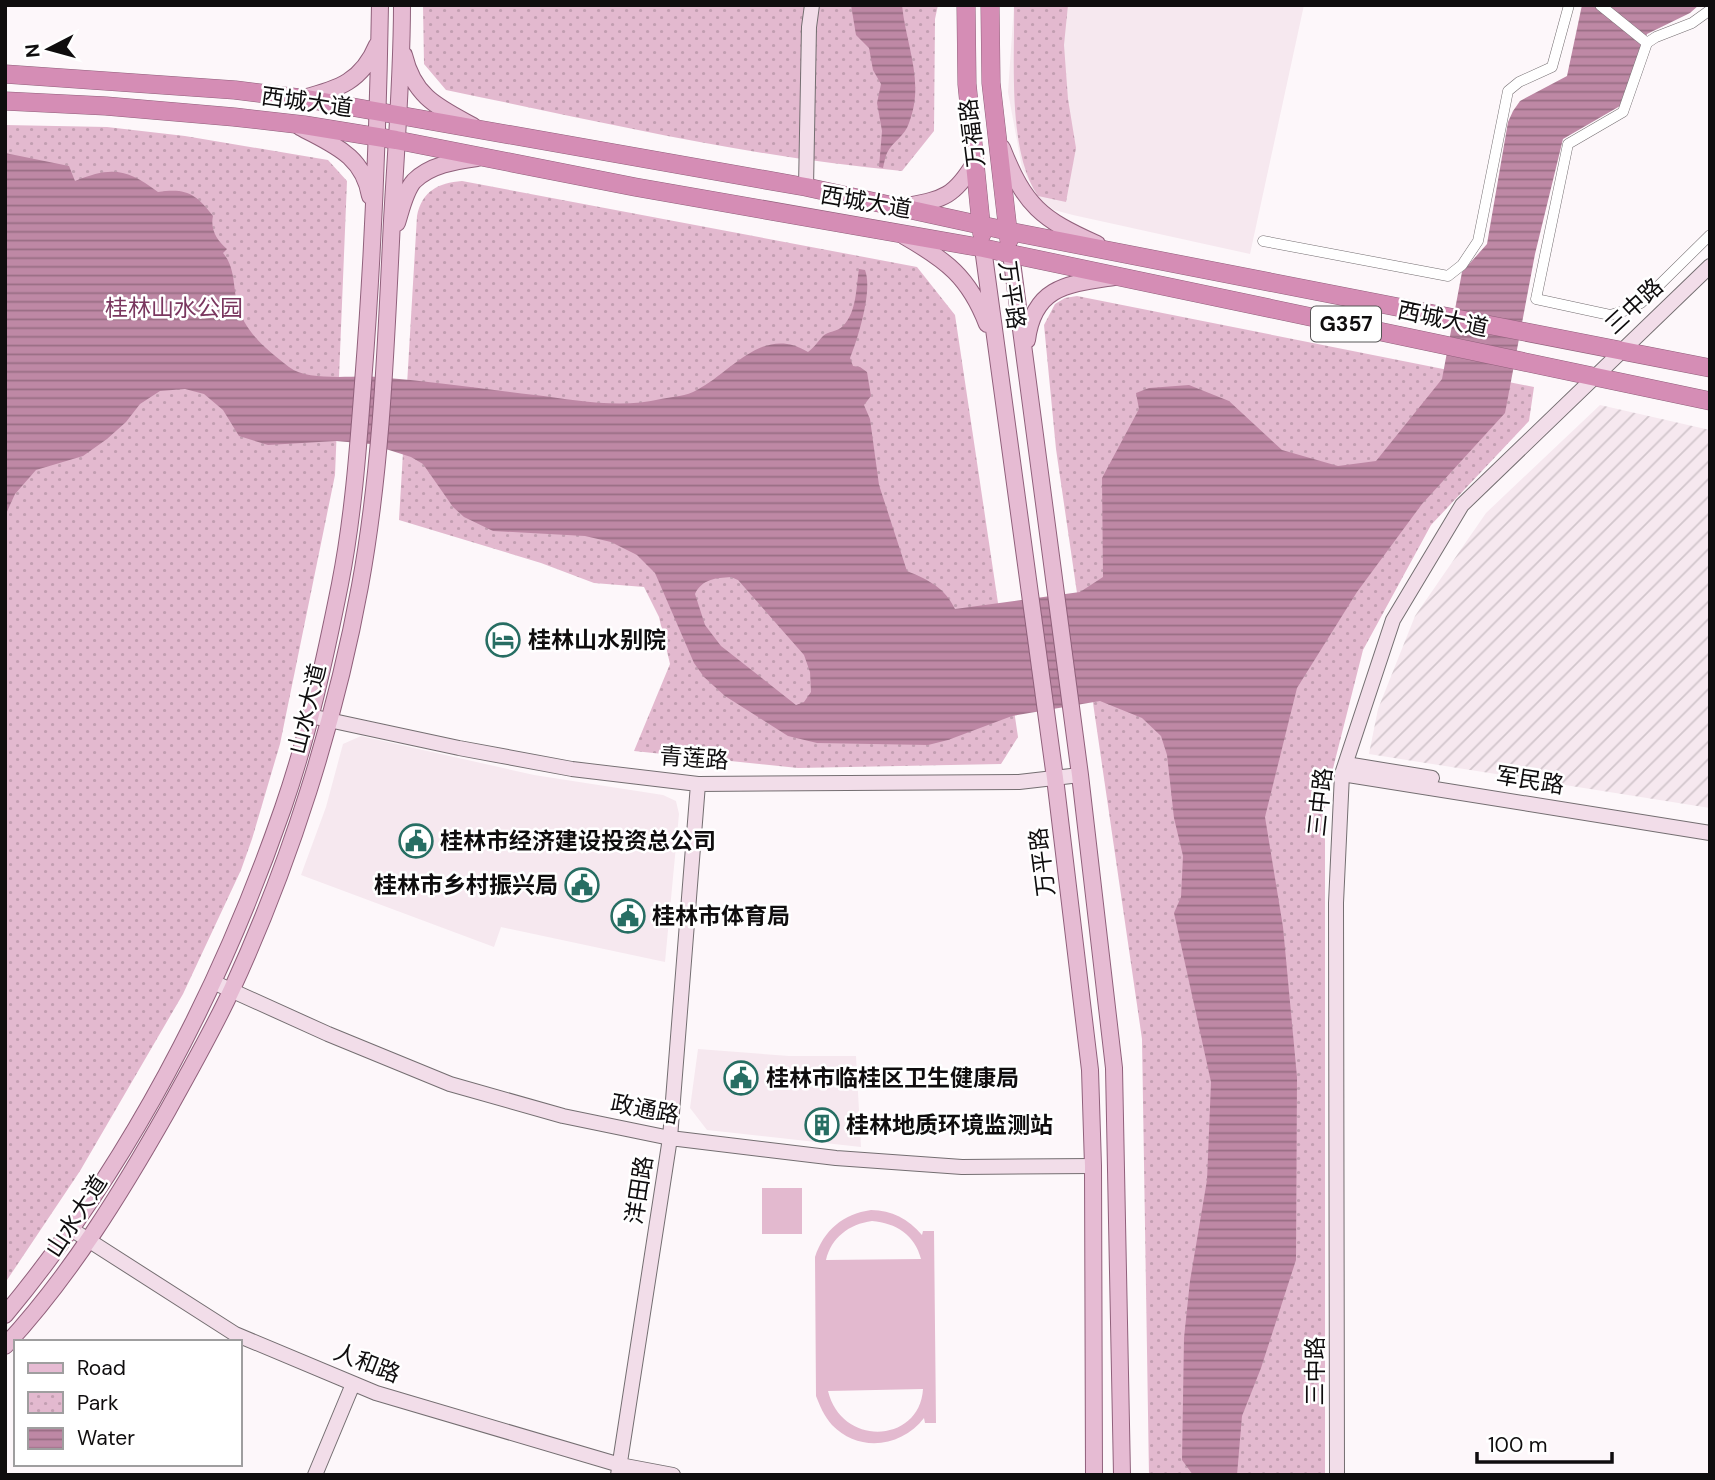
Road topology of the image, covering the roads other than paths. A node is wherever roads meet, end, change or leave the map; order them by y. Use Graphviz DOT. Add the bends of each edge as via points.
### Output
graph roads {
  1 [pos="380,5"];
  2 [pos="402,5"];
  3 [pos="810,5"];
  4 [pos="966,5"];
  5 [pos="990,5"];
  6 [pos="1569,5"];
  7 [pos="1600,5"];
  8 [pos="1710,10"];
  9 [pos="380,39"];
  10 [pos="401,39"];
  11 [pos="1647,43"];
  12 [pos="5,74"];
  13 [pos="303,98"];
  14 [pos="5,101"];
  15 [pos="378,112"];
  16 [pos="397,115"];
  17 [pos="295,124"];
  18 [pos="482,130"];
  19 [pos="997,134"];
  20 [pos="377,137"];
  21 [pos="396,140"];
  22 [pos="482,157"];
  23 [pos="975,162"];
  24 [pos="801,186"];
  25 [pos="901,208"];
  26 [pos="374,221"];
  27 [pos="982,226"];
  28 [pos="1008,231"];
  29 [pos="899,233"];
  30 [pos="1710,235"];
  31 [pos="1263,241"];
  32 [pos="391,242"];
  33 [pos="983,248"];
  34 [pos="1112,251"];
  35 [pos="1011,254"];
  36 [pos="1710,266"];
  37 [pos="1117,276"];
  38 [pos="996,347"];
  39 [pos="1620,350"];
  40 [pos="1024,356"];
  41 [pos="1710,368"];
  42 [pos="1597,376"];
  43 [pos="1710,401"];
  44 [pos="310,716"];
  45 [pos="329,720"];
  46 [pos="1344,769"];
  47 [pos="1080,775"];
  48 [pos="1055,778"];
  49 [pos="698,784"];
  50 [pos="1710,824"];
  51 [pos="1710,833"];
  52 [pos="213,982"];
  53 [pos="232,990"];
  54 [pos="670,1138"];
  55 [pos="1093,1166"];
  56 [pos="71,1229"];
  57 [pos="88,1240"];
  58 [pos="5,1315"];
  59 [pos="5,1346"];
  60 [pos="354,1384"];
  61 [pos="619,1470"];
  62 [pos="315,1475"];
  63 [pos="673,1475"];
  64 [pos="1094,1475"];
  65 [pos="1122,1475"];
  66 [pos="1337,1475"];
  1 -- 9 [label="main road, 山水大道"];
  2 -- 10 [label="main road, 山水大道"];
  3 -- 24 [label="street"];
  4 -- 23 [label="highway, 万福路" via="967,84"];
  5 -- 19 [label="highway, 万福路"];
  6 -- 31 [label="street" via="1552,67 1508,91 1478,241 1455,272 1448,276"];
  7 -- 11 [label="street"];
  8 -- 11 [label="street"];
  9 -- 13 [label="main road" via="370,61 352,80"];
  9 -- 15 [label="main road, 山水大道"];
  10 -- 16 [label="main road, 山水大道"];
  10 -- 18 [label="main road" via="420,92"];
  11 -- 30 [label="street" via="1623,112 1568,144 1536,299 1610,316 1624,311 1642,303"];
  12 -- 13 [label="highway, 西城大道"];
  13 -- 15 [label="highway, 西城大道"];
  14 -- 17 [label="highway, 西城大道"];
  15 -- 16 [label="highway, 西城大道"];
  15 -- 20 [label="main road, 山水大道"];
  16 -- 18 [label="highway, 西城大道"];
  16 -- 21 [label="main road, 山水大道"];
  17 -- 20 [label="highway, 西城大道"];
  17 -- 26 [label="main road" via="347,153 359,166 370,192"];
  18 -- 24 [label="highway, 西城大道"];
  19 -- 28 [label="highway, 万福路"];
  19 -- 34 [label="main road" via="1017,184 1034,208 1064,230"];
  20 -- 21 [label="highway, 西城大道"];
  20 -- 26 [label="main road, 山水大道"];
  21 -- 22 [label="highway, 西城大道"];
  21 -- 32 [label="main road, 山水大道"];
  22 -- 29 [label="highway, 西城大道"];
  22 -- 32 [label="main road" via="432,169 412,183"];
  23 -- 25 [label="main road" via="963,182 946,197"];
  23 -- 27 [label="highway, 万福路"];
  24 -- 25 [label="highway, 西城大道"];
  25 -- 27 [label="highway, 西城大道"];
  26 -- 44 [label="main road, 山水大道" via="357,459 341,582"];
  27 -- 28 [label="highway, 西城大道 / G357"];
  27 -- 33 [label="highway, 万福路"];
  28 -- 34 [label="highway, 西城大道 / G357"];
  28 -- 35 [label="highway, 万福路"];
  29 -- 33 [label="highway, 西城大道"];
  29 -- 38 [label="main road" via="930,250 966,282"];
  32 -- 45 [label="main road, 山水大道" via="377,461 360,586"];
  33 -- 35 [label="highway, 西城大道 / G357"];
  33 -- 38 [label="main road, 万平路"];
  34 -- 39 [label="highway, 西城大道 / G357"];
  35 -- 37 [label="highway, 西城大道 / G357"];
  35 -- 40 [label="main road, 万平路"];
  36 -- 39 [label="street, 三中路"];
  37 -- 40 [label="main road" via="1048,294 1029,324"];
  37 -- 42 [label="highway, 西城大道 / G357"];
  38 -- 48 [label="main road, 万平路"];
  39 -- 41 [label="highway, 西城大道 / G357"];
  39 -- 42 [label="street, 三中路"];
  40 -- 47 [label="main road, 万平路"];
  42 -- 43 [label="highway, 西城大道 / G357"];
  42 -- 46 [label="street, 三中路" via="1462,505 1393,620"];
  44 -- 45 [label="street, 青莲路"];
  44 -- 52 [label="main road, 山水大道" via="284,806"];
  45 -- 49 [label="street, 青莲路" via="572,769"];
  45 -- 53 [label="main road, 山水大道" via="302,812"];
  46 -- 50 [label="street, 军民路"];
  46 -- 51 [label="street, 军民路"];
  46 -- 66 [label="street, 三中路" via="1336,903"];
  47 -- 48 [label="street, 青莲路"];
  47 -- 65 [label="main road, 万平路" via="1114,1068"];
  48 -- 49 [label="street, 青莲路"];
  48 -- 55 [label="main road, 万平路" via="1090,1070"];
  49 -- 54 [label="street, 洋田路"];
  52 -- 53 [label="street, 政通路"];
  52 -- 56 [label="main road, 山水大道" via="128,1143"];
  53 -- 54 [label="street, 政通路" via="450,1084 563,1116"];
  53 -- 57 [label="main road, 山水大道" via="143,1154"];
  54 -- 55 [label="street, 政通路" via="835,1158 962,1167"];
  54 -- 61 [label="street, 洋田路"];
  55 -- 64 [label="main road, 万平路"];
  56 -- 57 [label="street, 人和路"];
  56 -- 58 [label="main road, 山水大道"];
  57 -- 59 [label="main road, 山水大道"];
  57 -- 60 [label="street, 人和路" via="235,1334"];
  60 -- 61 [label="street, 人和路"];
  60 -- 62 [label="street"];
  61 -- 63 [label="street, 人和路"];
}
